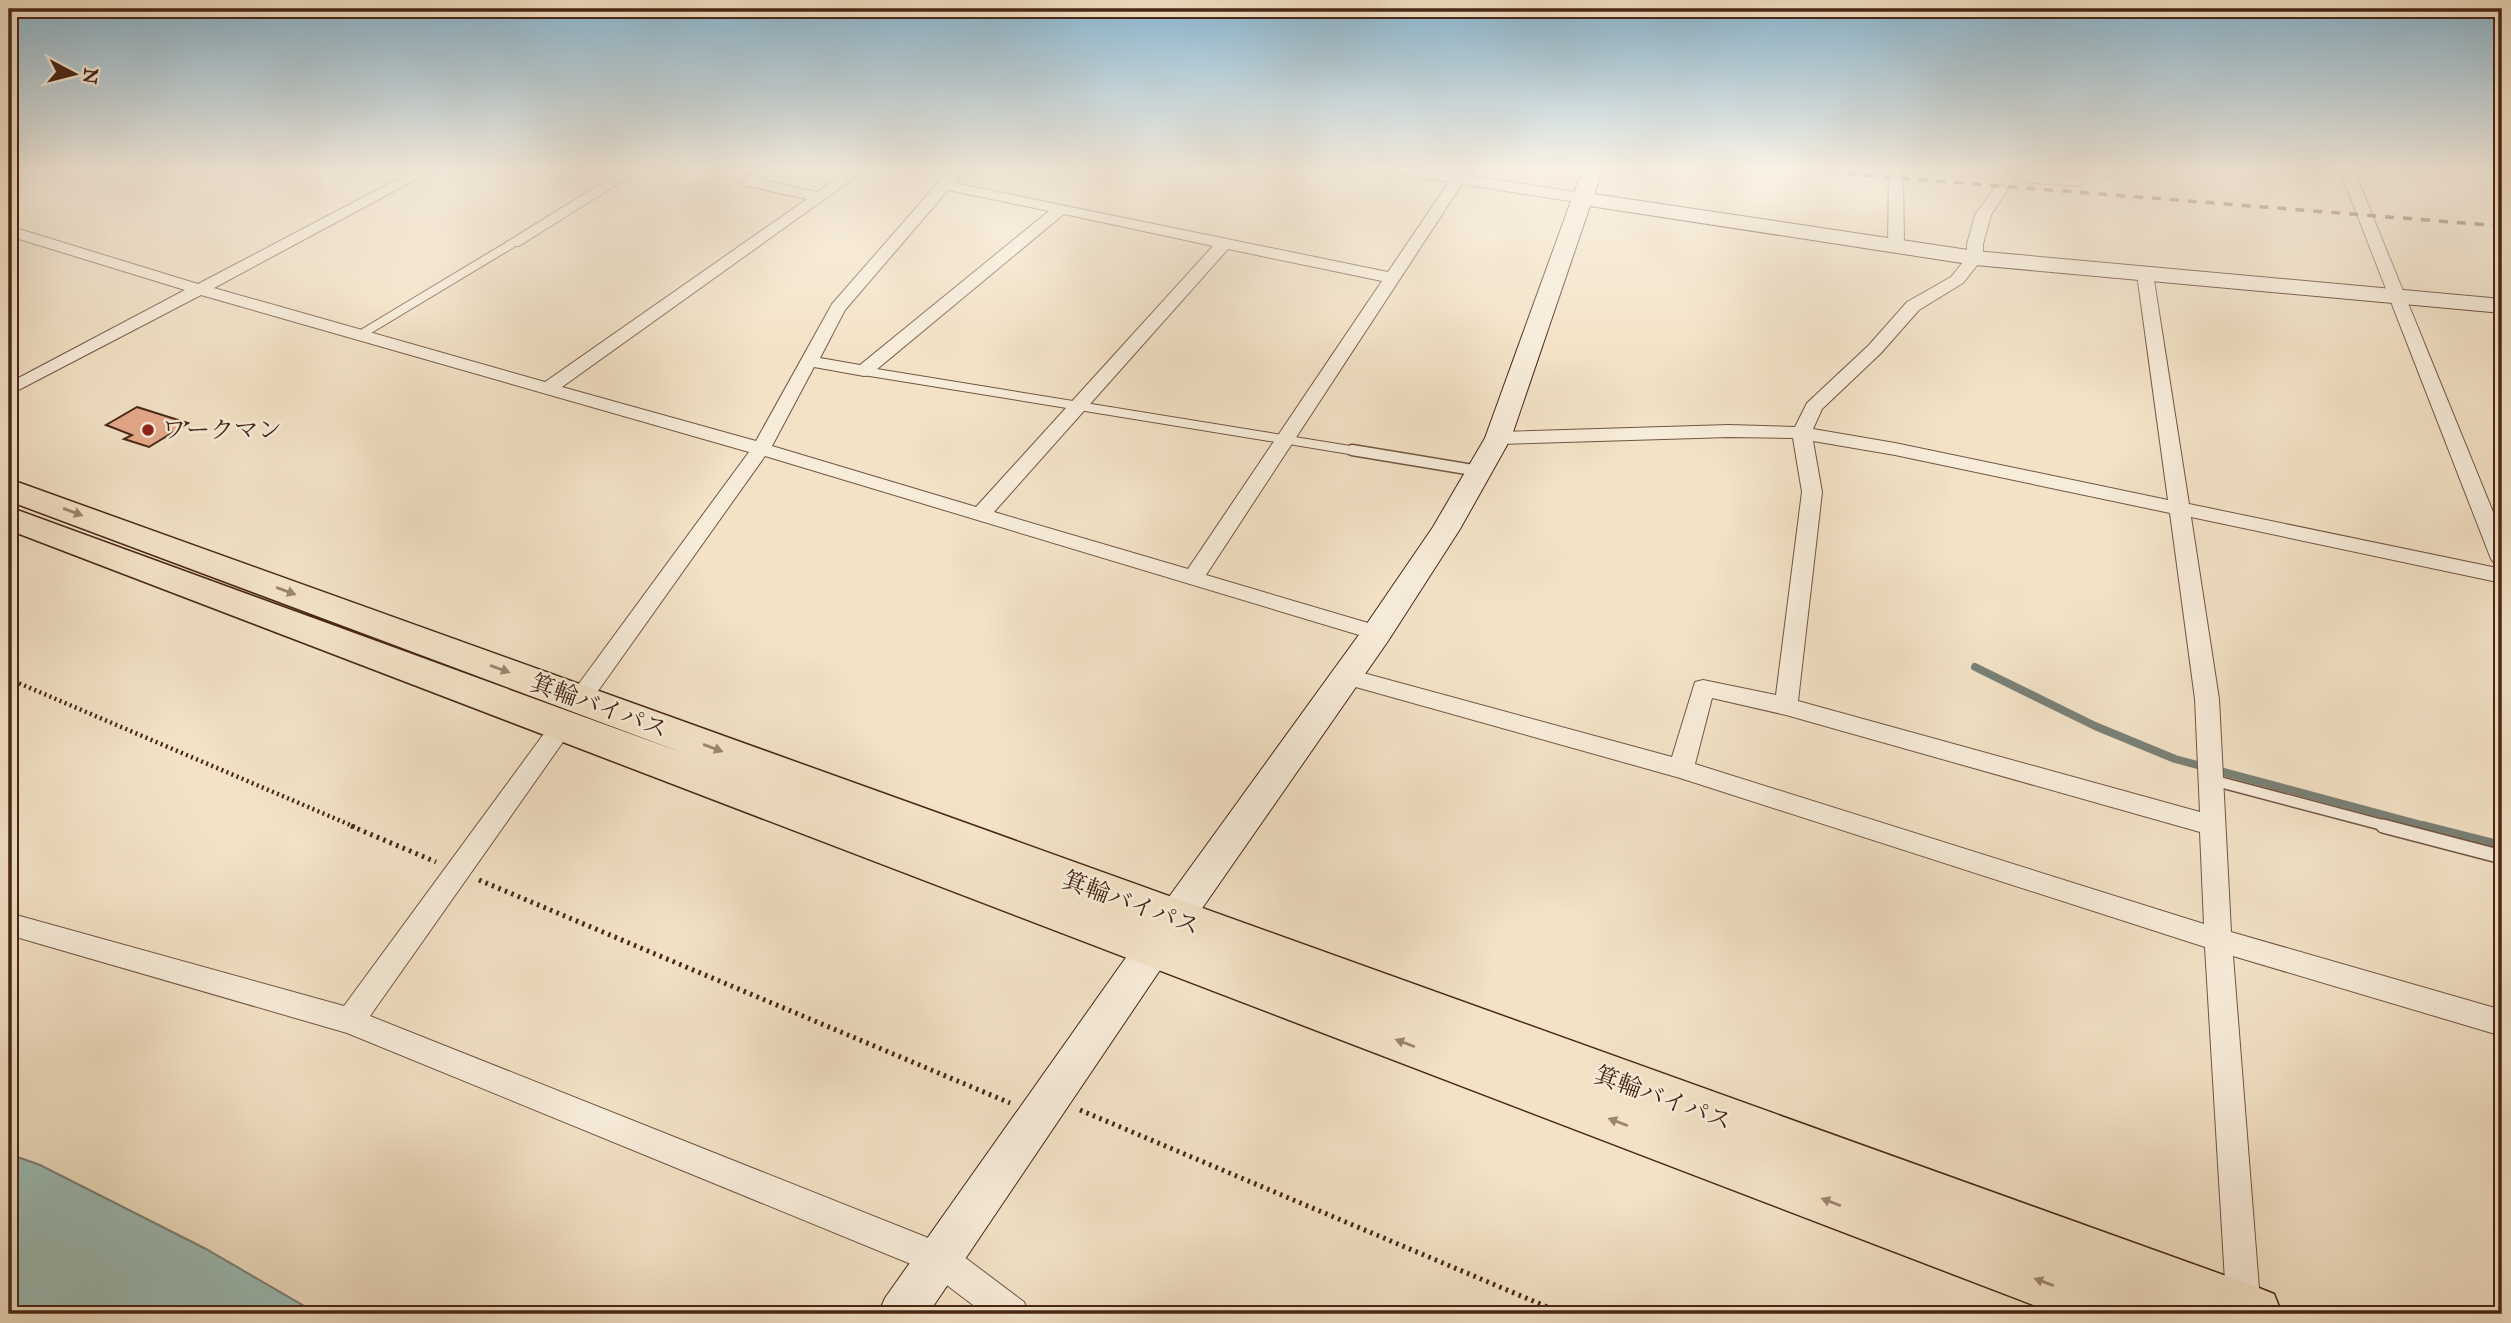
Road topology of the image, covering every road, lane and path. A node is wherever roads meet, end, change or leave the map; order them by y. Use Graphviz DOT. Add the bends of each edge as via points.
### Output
graph roads {
  1 [pos="314,230"];
  2 [pos="535,230"];
  3 [pos="773,230"];
  4 [pos="905,230"];
  5 [pos="1036,230"];
  6 [pos="1160,230"];
  7 [pos="1424,230"];
  8 [pos="1572,230"];
  9 [pos="1817,230"];
  10 [pos="1896,230"];
  11 [pos="1980,230"];
  12 [pos="2371,230"];
  13 [pos="9,231"];
  14 [pos="513,243"];
  15 [pos="1224,243"];
  16 [pos="1896,246"];
  17 [pos="1975,258"];
  18 [pos="2145,274"];
  19 [pos="1392,278"];
  20 [pos="201,290"];
  21 [pos="2399,297"];
  22 [pos="2502,306"];
  23 [pos="360,335"];
  24 [pos="808,361"];
  25 [pos="864,371"];
  26 [pos="547,389"];
  27 [pos="9,390"];
  28 [pos="1080,403"];
  29 [pos="1802,433"];
  30 [pos="1498,438"];
  31 [pos="1284,441"];
  32 [pos="761,449"];
  33 [pos="1479,471"];
  34 [pos="9,489"];
  35 [pos="2179,508"];
  36 [pos="980,515"];
  37 [pos="9,518"];
  38 [pos="2502,559"];
  39 [pos="2502,576"];
  40 [pos="1193,578"];
  41 [pos="1377,633"];
  42 [pos="1345,677"];
  43 [pos="9,679"];
  44 [pos="1786,706"];
  45 [pos="571,712"];
  46 [pos="1681,769"];
  47 [pos="2211,772"];
  48 [pos="2214,826"];
  49 [pos="2502,858"];
  50 [pos="459,872"];
  51 [pos="9,924"];
  52 [pos="1165,934"];
  53 [pos="2218,940"];
  54 [pos="351,1021"];
  55 [pos="2502,1023"];
  56 [pos="1045,1105"];
  57 [pos="939,1259"];
  58 [pos="906,1307"];
  59 [pos="2247,1313"];
  60 [pos="1012,1314"];
  61 [pos="1564,1314"];
  62 [pos="2131,1314"];
  1 -- 20 [label="street"];
  2 -- 14 [label="street"];
  3 -- 26 [label="street"];
  4 -- 24 [label="street" via="838,308"];
  5 -- 25 [label="street"];
  6 -- 15 [label="street"];
  7 -- 19 [label="street"];
  8 -- 30 [label="street"];
  9 -- 16 [label="street"];
  10 -- 16 [label="street"];
  11 -- 17 [label="street"];
  12 -- 21 [label="street"];
  13 -- 20 [label="street"];
  14 -- 23 [label="lane"];
  15 -- 19 [label="street"];
  15 -- 28 [label="street"];
  16 -- 17 [label="street"];
  17 -- 18 [label="street"];
  17 -- 29 [label="street" via="1957,280 1913,306 1814,407"];
  18 -- 21 [label="street"];
  18 -- 35 [label="street"];
  19 -- 31 [label="street"];
  20 -- 23 [label="street"];
  20 -- 27 [label="street"];
  21 -- 22 [label="street"];
  21 -- 38 [label="street"];
  23 -- 26 [label="street"];
  24 -- 25 [label="street"];
  24 -- 32 [label="street"];
  25 -- 28 [label="lane"];
  26 -- 32 [label="street"];
  28 -- 31 [label="lane"];
  28 -- 36 [label="street"];
  29 -- 30 [label="street"];
  29 -- 35 [label="street"];
  29 -- 44 [label="street" via="1812,492"];
  30 -- 33 [label="street"];
  31 -- 33 [label="lane"];
  31 -- 40 [label="street"];
  32 -- 36 [label="street"];
  32 -- 45 [label="street"];
  33 -- 41 [label="street"];
  34 -- 45 [label="highway, 箕輪バイパス, one-way"];
  35 -- 39 [label="street"];
  35 -- 47 [label="street" via="2207,699"];
  36 -- 40 [label="street"];
  37 -- 45 [label="highway, 箕輪バイパス"];
  40 -- 41 [label="street"];
  41 -- 42 [label="street"];
  42 -- 46 [label="street"];
  42 -- 52 [label="street"];
  43 -- 50 [label="path"];
  44 -- 46 [label="street" via="1703,688"];
  44 -- 48 [label="street"];
  45 -- 50 [label="street"];
  45 -- 52 [label="highway, 箕輪バイパス"];
  46 -- 53 [label="street"];
  47 -- 48 [label="street"];
  47 -- 49 [label="lane"];
  48 -- 53 [label="street"];
  50 -- 54 [label="street"];
  50 -- 56 [label="path" via="1007,1102"];
  51 -- 54 [label="street"];
  52 -- 56 [label="street"];
  52 -- 59 [label="highway, 箕輪バイパス"];
  62 -- 52 [label="highway, 箕輪バイパス, one-way"];
  53 -- 55 [label="street"];
  53 -- 59 [label="street"];
  54 -- 57 [label="street"];
  56 -- 57 [label="street"];
  56 -- 61 [label="path"];
  57 -- 58 [label="street"];
  57 -- 60 [label="street"];
}
